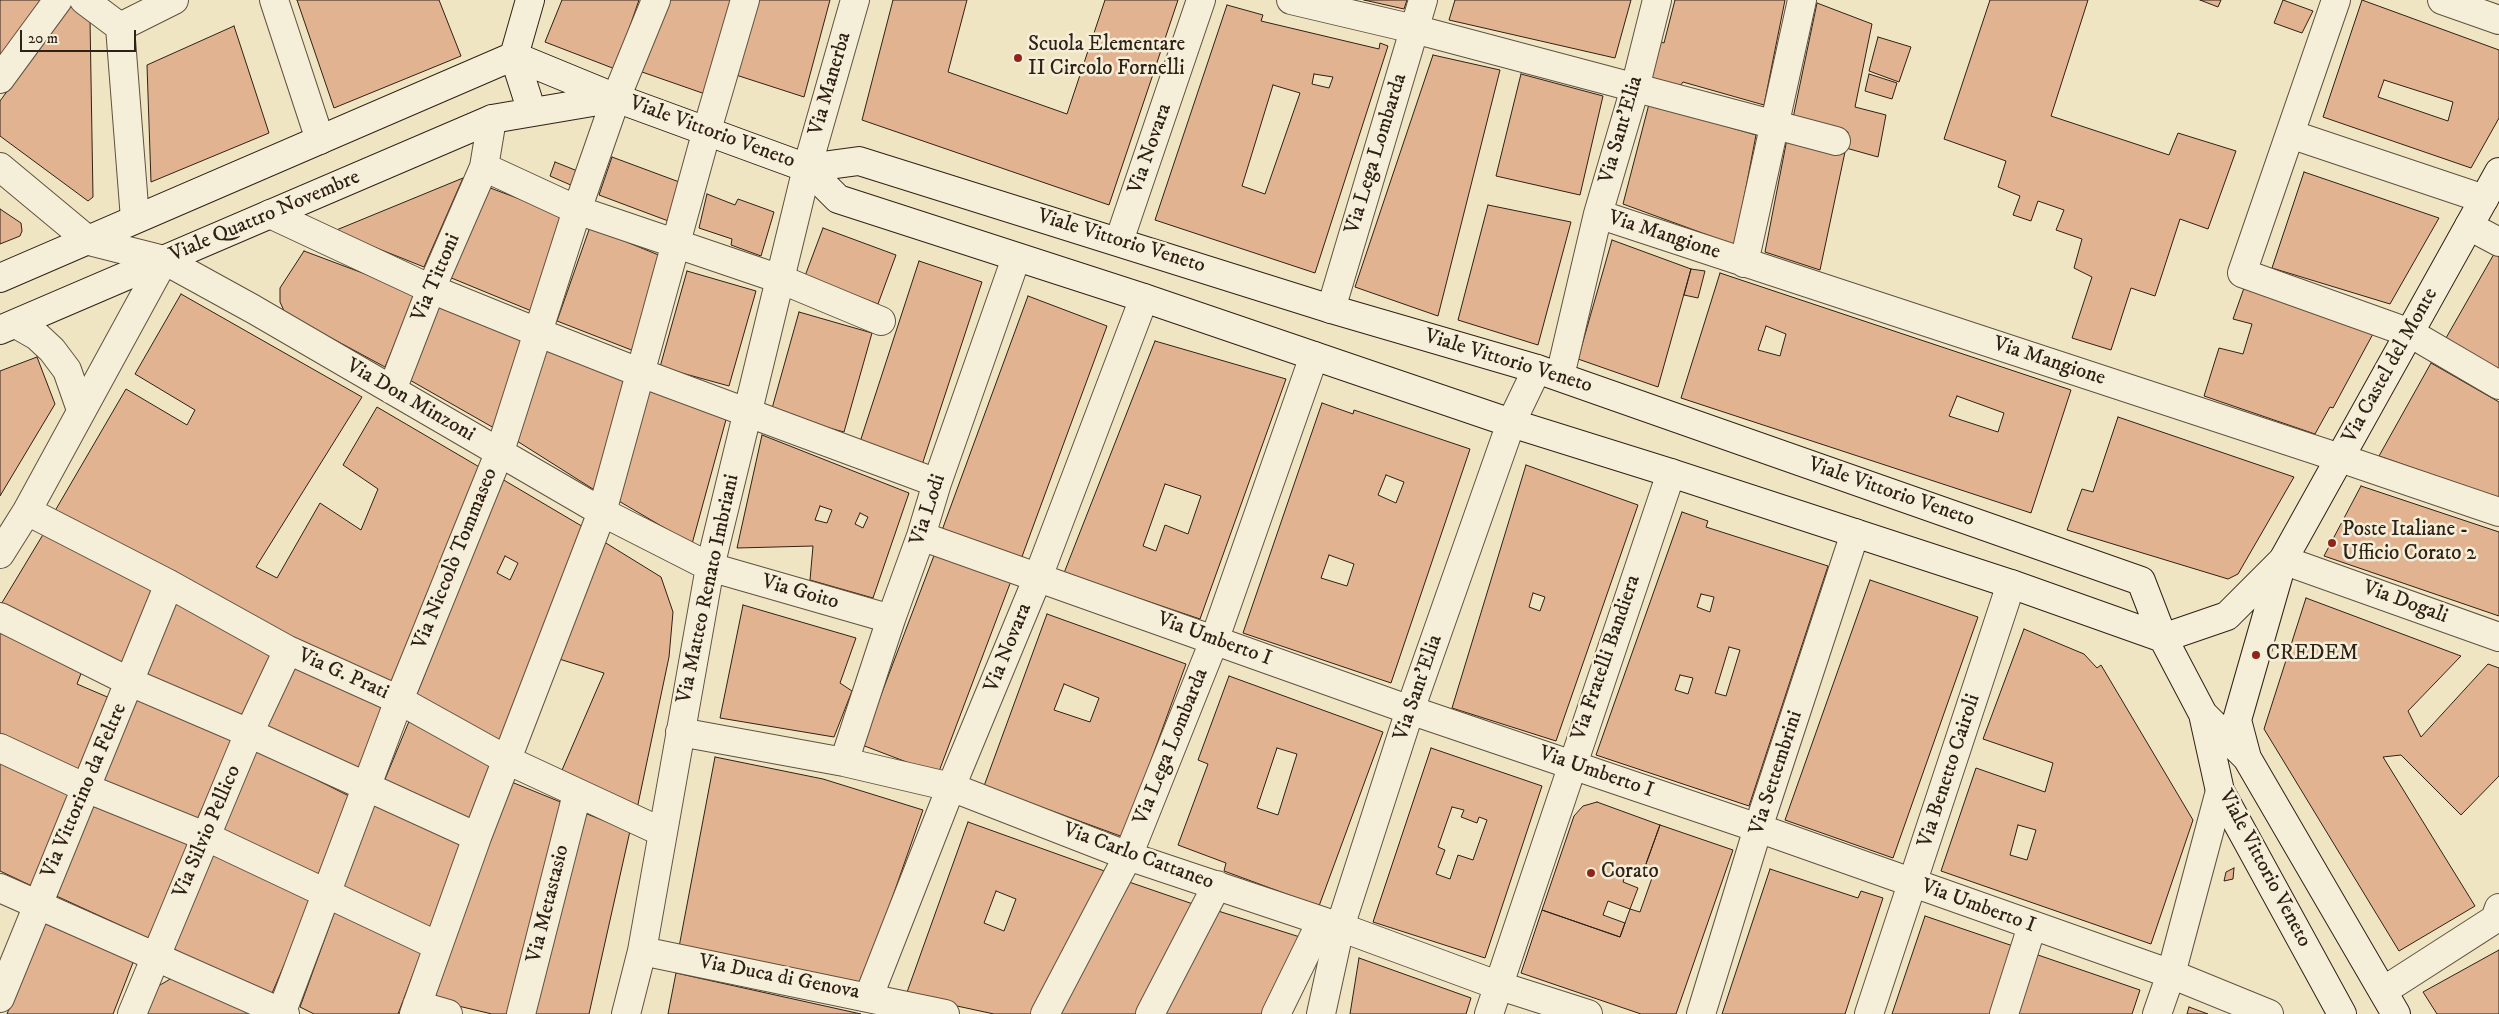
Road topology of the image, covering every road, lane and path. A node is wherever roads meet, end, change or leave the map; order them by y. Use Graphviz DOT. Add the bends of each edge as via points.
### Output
graph roads {
  1 [pos="58,0"];
  2 [pos="84,0"];
  3 [pos="174,0"];
  4 [pos="274,0"];
  5 [pos="530,0"];
  6 [pos="656,0"];
  7 [pos="745,0"];
  8 [pos="855,0"];
  9 [pos="1201,0"];
  10 [pos="1291,0"];
  11 [pos="1423,0"];
  12 [pos="1657,0"];
  13 [pos="1802,0"];
  14 [pos="2336,0"];
  15 [pos="2442,0"];
  16 [pos="2499,20"];
  17 [pos="120,27"];
  18 [pos="1414,29"];
  19 [pos="514,56"];
  20 [pos="0,79"];
  21 [pos="1635,88"];
  22 [pos="616,98"];
  23 [pos="532,112"];
  24 [pos="492,119"];
  25 [pos="1776,125"];
  26 [pos="707,130"];
  27 [pos="2290,134"];
  28 [pos="320,140"];
  29 [pos="1836,141"];
  30 [pos="0,166"];
  31 [pos="484,167"];
  32 [pos="807,168"];
  33 [pos="2499,172"];
  34 [pos="2484,199"];
  35 [pos="577,210"];
  36 [pos="270,214"];
  37 [pos="1598,214"];
  38 [pos="135,219"];
  39 [pos="2469,226"];
  40 [pos="89,241"];
  41 [pos="1119,241"];
  42 [pos="2499,242"];
  43 [pos="677,243"];
  44 [pos="1016,258"];
  45 [pos="164,260"];
  46 [pos="1744,262"];
  47 [pos="0,278"];
  48 [pos="780,279"];
  49 [pos="431,289"];
  50 [pos="1144,298"];
  51 [pos="1331,309"];
  52 [pos="882,321"];
  53 [pos="8,327"];
  54 [pos="537,332"];
  55 [pos="2410,333"];
  56 [pos="1314,356"];
  57 [pos="1548,372"];
  58 [pos="641,373"];
  59 [pos="2499,385"];
  60 [pos="392,390"];
  61 [pos="81,410"];
  62 [pos="748,413"];
  63 [pos="1511,424"];
  64 [pos="500,452"];
  65 [pos="2340,458"];
  66 [pos="1671,473"];
  67 [pos="937,483"];
  68 [pos="27,511"];
  69 [pos="602,512"];
  70 [pos="2499,512"];
  71 [pos="1856,533"];
  72 [pos="922,536"];
  73 [pos="0,554"];
  74 [pos="2283,560"];
  75 [pos="710,567"];
  76 [pos="1038,577"];
  77 [pos="169,584"];
  78 [pos="2011,584"];
  79 [pos="0,617"];
  80 [pos="891,619"];
  81 [pos="2499,637"];
  82 [pos="2163,638"];
  83 [pos="1214,640"];
  84 [pos="288,650"];
  85 [pos="130,682"];
  86 [pos="399,700"];
  87 [pos="1410,710"];
  88 [pos="2203,714"];
  89 [pos="680,732"];
  90 [pos="250,733"];
  91 [pos="0,748"];
  92 [pos="2247,758"];
  93 [pos="507,760"];
  94 [pos="844,762"];
  95 [pos="1571,764"];
  96 [pos="368,786"];
  97 [pos="951,787"];
  98 [pos="86,788"];
  99 [pos="2220,791"];
  100 [pos="577,794"];
  101 [pos="1758,828"];
  102 [pos="662,832"];
  103 [pos="207,837"];
  104 [pos="477,837"];
  105 [pos="1128,856"];
  106 [pos="1913,883"];
  107 [pos="1216,885"];
  108 [pos="0,888"];
  109 [pos="325,894"];
  110 [pos="37,904"];
  111 [pos="2499,908"];
  112 [pos="1330,925"];
  113 [pos="2032,926"];
  114 [pos="438,946"];
  115 [pos="642,950"];
  116 [pos="155,958"];
  117 [pos="2171,974"];
  118 [pos="1497,986"];
  119 [pos="2383,991"];
  120 [pos="869,996"];
  121 [pos="0,998"];
  122 [pos="415,1010"];
  123 [pos="929,1012"];
  124 [pos="132,1014"];
  125 [pos="283,1014"];
  126 [pos="448,1014"];
  127 [pos="521,1014"];
  128 [pos="626,1014"];
  129 [pos="1045,1014"];
  130 [pos="1150,1014"];
  131 [pos="1276,1014"];
  132 [pos="1321,1014"];
  133 [pos="1488,1014"];
  134 [pos="1588,1014"];
  135 [pos="1701,1014"];
  136 [pos="1869,1014"];
  137 [pos="2004,1014"];
  138 [pos="2157,1014"];
  139 [pos="2269,1014"];
  140 [pos="2342,1014"];
  141 [pos="2396,1014"];
  1 -- 20 [label="street"];
  2 -- 17 [label="street"];
  3 -- 17 [label="street"];
  4 -- 28 [label="street"];
  5 -- 19 [label="street"];
  6 -- 22 [label="street, Via Niccolò Tommaseo"];
  7 -- 26 [label="street"];
  8 -- 32 [label="street, Via Manerba"];
  9 -- 41 [label="street, Via Novara"];
  10 -- 18 [label="street"];
  11 -- 18 [label="street, Via Lega Lombarda"];
  12 -- 21 [label="street, Via Sant'Elia"];
  13 -- 25 [label="street"];
  14 -- 27 [label="street"];
  15 -- 16 [label="street"];
  17 -- 38 [label="street"];
  18 -- 21 [label="street"];
  18 -- 51 [label="street, Via Lega Lombarda"];
  19 -- 22 [label="street, Viale Vittorio Veneto"];
  19 -- 23 [label="street"];
  19 -- 28 [label="street"];
  21 -- 25 [label="street"];
  21 -- 37 [label="street, Via Sant'Elia"];
  22 -- 23 [label="street, Viale Vittorio Veneto"];
  22 -- 26 [label="street, Viale Vittorio Veneto"];
  22 -- 35 [label="street, Via Niccolò Tommaseo"];
  23 -- 24 [label="street, Viale Quattro Novembre"];
  24 -- 31 [label="street, Via Tittoni"];
  24 -- 36 [label="street, Viale Quattro Novembre"];
  25 -- 29 [label="street"];
  25 -- 46 [label="street"];
  26 -- 32 [label="street, Viale Vittorio Veneto"];
  26 -- 43 [label="street"];
  27 -- 34 [label="street"];
  27 -- 55 [label="street" via="2242,273"];
  28 -- 38 [label="street"];
  30 -- 40 [label="street"];
  31 -- 35 [label="street"];
  31 -- 49 [label="street, Via Tittoni"];
  32 -- 41 [label="street, Viale Vittorio Veneto" via="859,161"];
  32 -- 44 [label="street, Viale Vittorio Veneto" via="838,199"];
  32 -- 48 [label="street, Via Matteo Renato Imbriani"];
  33 -- 34 [label="street, Via Castel del Monte"];
  34 -- 39 [label="street, Via Castel del Monte"];
  35 -- 43 [label="street"];
  35 -- 54 [label="street, Via Niccolò Tommaseo"];
  36 -- 45 [label="street, Viale Quattro Novembre"];
  36 -- 49 [label="street"];
  37 -- 46 [label="street, Via Mangione"];
  37 -- 57 [label="street, Via Sant'Elia"];
  38 -- 40 [label="street"];
  39 -- 42 [label="street"];
  39 -- 55 [label="street, Via Castel del Monte"];
  40 -- 45 [label="street, Via Don Minzoni"];
  40 -- 47 [label="street"];
  41 -- 51 [label="street, Viale Vittorio Veneto"];
  43 -- 48 [label="street"];
  43 -- 58 [label="street"];
  44 -- 50 [label="street, Viale Vittorio Veneto"];
  44 -- 67 [label="street, Via Lodi"];
  45 -- 53 [label="street, Viale Quattro Novembre"];
  45 -- 60 [label="street, Via Don Minzoni"];
  45 -- 61 [label="street"];
  46 -- 65 [label="street, Via Mangione"];
  48 -- 52 [label="street"];
  48 -- 62 [label="street, Via Matteo Renato Imbriani"];
  49 -- 54 [label="street"];
  49 -- 60 [label="street, Via Tittoni"];
  50 -- 56 [label="street, Viale Vittorio Veneto"];
  50 -- 76 [label="street, Via Novara"];
  51 -- 57 [label="street, Viale Vittorio Veneto"];
  53 -- 61 [label="street" via="37,336 52,350 67,370"];
  54 -- 58 [label="street"];
  54 -- 64 [label="street, Via Niccolò Tommaseo"];
  55 -- 59 [label="street"];
  55 -- 65 [label="street, Via Castel del Monte"];
  56 -- 63 [label="street, Viale Vittorio Veneto"];
  56 -- 83 [label="street, Via Lega Lombarda"];
  57 -- 63 [label="street, Via Sant'Elia"];
  57 -- 82 [label="street, Viale Vittorio Veneto" via="2141,581"];
  58 -- 62 [label="street"];
  58 -- 69 [label="street"];
  60 -- 64 [label="street, Via Don Minzoni"];
  61 -- 68 [label="street"];
  62 -- 67 [label="street"];
  62 -- 75 [label="street, Via Matteo Renato Imbriani"];
  63 -- 66 [label="street, Viale Vittorio Veneto"];
  63 -- 87 [label="street, Via Sant'Elia"];
  64 -- 69 [label="street, Via Don Minzoni"];
  64 -- 86 [label="street, Via Niccolò Tommaseo"];
  65 -- 70 [label="street, Via Mangione"];
  65 -- 74 [label="street, Via Castel del Monte"];
  66 -- 71 [label="street, Viale Vittorio Veneto"];
  66 -- 95 [label="street, Via Fratelli Bandiera"];
  67 -- 72 [label="street, Via Lodi"];
  68 -- 73 [label="street"];
  68 -- 77 [label="street, Via G. Prati"];
  69 -- 75 [label="street, Via Don Minzoni"];
  69 -- 93 [label="street"];
  71 -- 78 [label="street, Viale Vittorio Veneto"];
  71 -- 101 [label="street, Via Settembrini"];
  72 -- 76 [label="street, Via Umberto I"];
  72 -- 80 [label="street, Via Lodi"];
  74 -- 81 [label="street, Via Dogali"];
  74 -- 82 [label="street, Via Castel del Monte" via="2227,616"];
  74 -- 92 [label="street, Via Castel del Monte" via="2237,720"];
  75 -- 80 [label="street, Via Goito"];
  75 -- 89 [label="street, Via Matteo Renato Imbriani"];
  76 -- 83 [label="street, Via Umberto I"];
  76 -- 97 [label="street, Via Novara"];
  77 -- 84 [label="street, Via G. Prati"];
  77 -- 85 [label="street, Via Vittorino da Feltre"];
  78 -- 82 [label="street, Viale Vittorio Veneto"];
  78 -- 106 [label="street, Via Benetto Cairoli"];
  79 -- 85 [label="street"];
  80 -- 94 [label="street, Via Lodi"];
  82 -- 88 [label="street, Viale Vittorio Veneto"];
  83 -- 87 [label="street, Via Umberto I"];
  83 -- 105 [label="street, Via Lega Lombarda"];
  84 -- 86 [label="street, Via G. Prati"];
  84 -- 90 [label="street, Via Silvio Pellico"];
  85 -- 90 [label="street"];
  85 -- 98 [label="street, Via Vittorino da Feltre"];
  86 -- 93 [label="street, Via G. Prati"];
  86 -- 96 [label="street, Via Niccolò Tommaseo"];
  87 -- 95 [label="street, Via Umberto I"];
  87 -- 112 [label="street, Via Sant'Elia"];
  88 -- 92 [label="street"];
  88 -- 99 [label="street, Viale Vittorio Veneto"];
  89 -- 94 [label="street, Via Carlo Cattaneo"];
  89 -- 102 [label="street, Via Matteo Renato Imbriani"];
  90 -- 96 [label="street"];
  90 -- 103 [label="street, Via Silvio Pellico"];
  91 -- 98 [label="street"];
  92 -- 119 [label="street, Viale Vittorio Veneto"];
  93 -- 100 [label="street, Via G. Prati"];
  93 -- 104 [label="street"];
  94 -- 97 [label="street, Via Carlo Cattaneo"];
  95 -- 101 [label="street, Via Umberto I"];
  95 -- 118 [label="street, Via Fratelli Bandiera"];
  96 -- 104 [label="street"];
  96 -- 109 [label="street, Via Niccolò Tommaseo"];
  97 -- 105 [label="street, Via Carlo Cattaneo"];
  97 -- 120 [label="street, Via Novara"];
  98 -- 103 [label="street"];
  98 -- 110 [label="street, Via Vittorino da Feltre"];
  99 -- 117 [label="street"];
  99 -- 140 [label="street, Viale Vittorio Veneto"];
  100 -- 102 [label="street, Via G. Prati"];
  100 -- 127 [label="street, Via Metastasio"];
  101 -- 106 [label="street, Via Umberto I"];
  101 -- 135 [label="street, Via Settembrini"];
  102 -- 115 [label="street, Via Matteo Renato Imbriani"];
  103 -- 109 [label="street"];
  103 -- 116 [label="street, Via Silvio Pellico"];
  104 -- 114 [label="street"];
  105 -- 107 [label="street, Via Carlo Cattaneo"];
  105 -- 129 [label="street, Via Lega Lombarda"];
  106 -- 113 [label="street, Via Umberto I"];
  106 -- 136 [label="street, Via Benetto Cairoli"];
  107 -- 112 [label="street, Via Carlo Cattaneo"];
  107 -- 130 [label="street"];
  108 -- 110 [label="street"];
  109 -- 114 [label="street"];
  109 -- 125 [label="street, Via Niccolò Tommaseo"];
  110 -- 116 [label="street"];
  110 -- 121 [label="street, Via Vittorino da Feltre"];
  111 -- 119 [label="street" via="2495,919"];
  112 -- 118 [label="street, Via Carlo Cattaneo"];
  112 -- 131 [label="street"];
  112 -- 132 [label="street, Via Sant'Elia"];
  113 -- 117 [label="street, Via Umberto I"];
  113 -- 137 [label="street"];
  114 -- 122 [label="street"];
  115 -- 120 [label="street, Via Duca di Genova"];
  115 -- 128 [label="street, Via Matteo Renato Imbriani"];
  116 -- 124 [label="street, Via Silvio Pellico"];
  116 -- 125 [label="street"];
  117 -- 138 [label="street"];
  117 -- 139 [label="street, Via Umberto I"];
  118 -- 133 [label="street, Via Fratelli Bandiera"];
  118 -- 134 [label="street, Via Carlo Cattaneo"];
  119 -- 141 [label="street, Viale Vittorio Veneto"];
  120 -- 123 [label="street, Via Duca di Genova"];
  122 -- 126 [label="street"];
}
